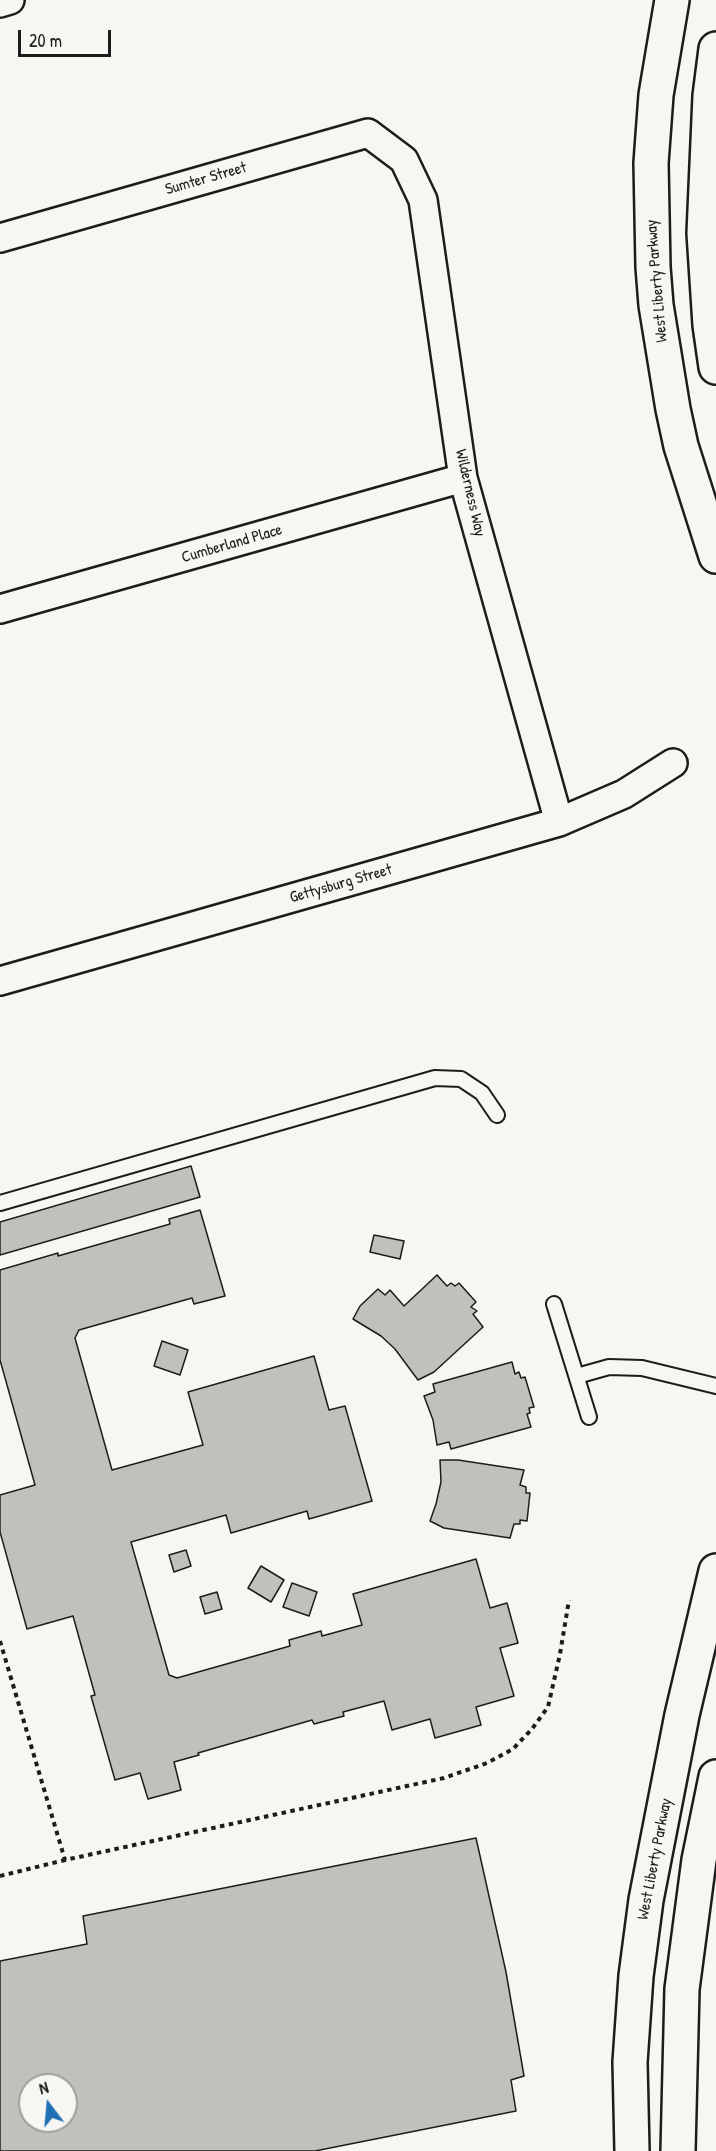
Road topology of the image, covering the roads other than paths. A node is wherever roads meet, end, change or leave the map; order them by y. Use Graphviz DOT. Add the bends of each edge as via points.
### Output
graph roads {
  1 [pos="10,0"];
  2 [pos="672,0"];
  3 [pos="0,3"];
  4 [pos="716,50"];
  5 [pos="404,160"];
  6 [pos="0,238"];
  7 [pos="716,367"];
  8 [pos="463,478"];
  9 [pos="716,555"];
  10 [pos="0,609"];
  11 [pos="673,763"];
  12 [pos="559,822"];
  13 [pos="0,981"];
  14 [pos="497,1115"];
  15 [pos="0,1203"];
  16 [pos="554,1304"];
  17 [pos="577,1376"];
  18 [pos="716,1386"];
  19 [pos="589,1417"];
  20 [pos="716,1571"];
  21 [pos="716,1778"];
  22 [pos="632,2151"];
  23 [pos="678,2151"];
  1 -- 3 [label="street"];
  2 -- 9 [label="street, West Liberty Parkway" via="656,96 651,163 654,276 672,409"];
  4 -- 7 [label="street" via="704,233"];
  5 -- 6 [label="street, Sumter Street" via="368,133"];
  5 -- 8 [label="street, Wilderness Way" via="423,200"];
  8 -- 10 [label="street, Cumberland Place"];
  8 -- 12 [label="street, Wilderness Way"];
  11 -- 12 [label="street, Gettysburg Street" via="624,794"];
  12 -- 13 [label="street, Gettysburg Street"];
  14 -- 15 [label="lane" via="482,1093 461,1079 435,1078"];
  16 -- 17 [label="lane"];
  17 -- 18 [label="lane" via="609,1367 642,1368"];
  17 -- 19 [label="lane"];
  20 -- 22 [label="street, West Liberty Parkway" via="682,1716 646,1900 630,2062"];
  21 -- 23 [label="street" via="699,1860 682,1989"];
}
